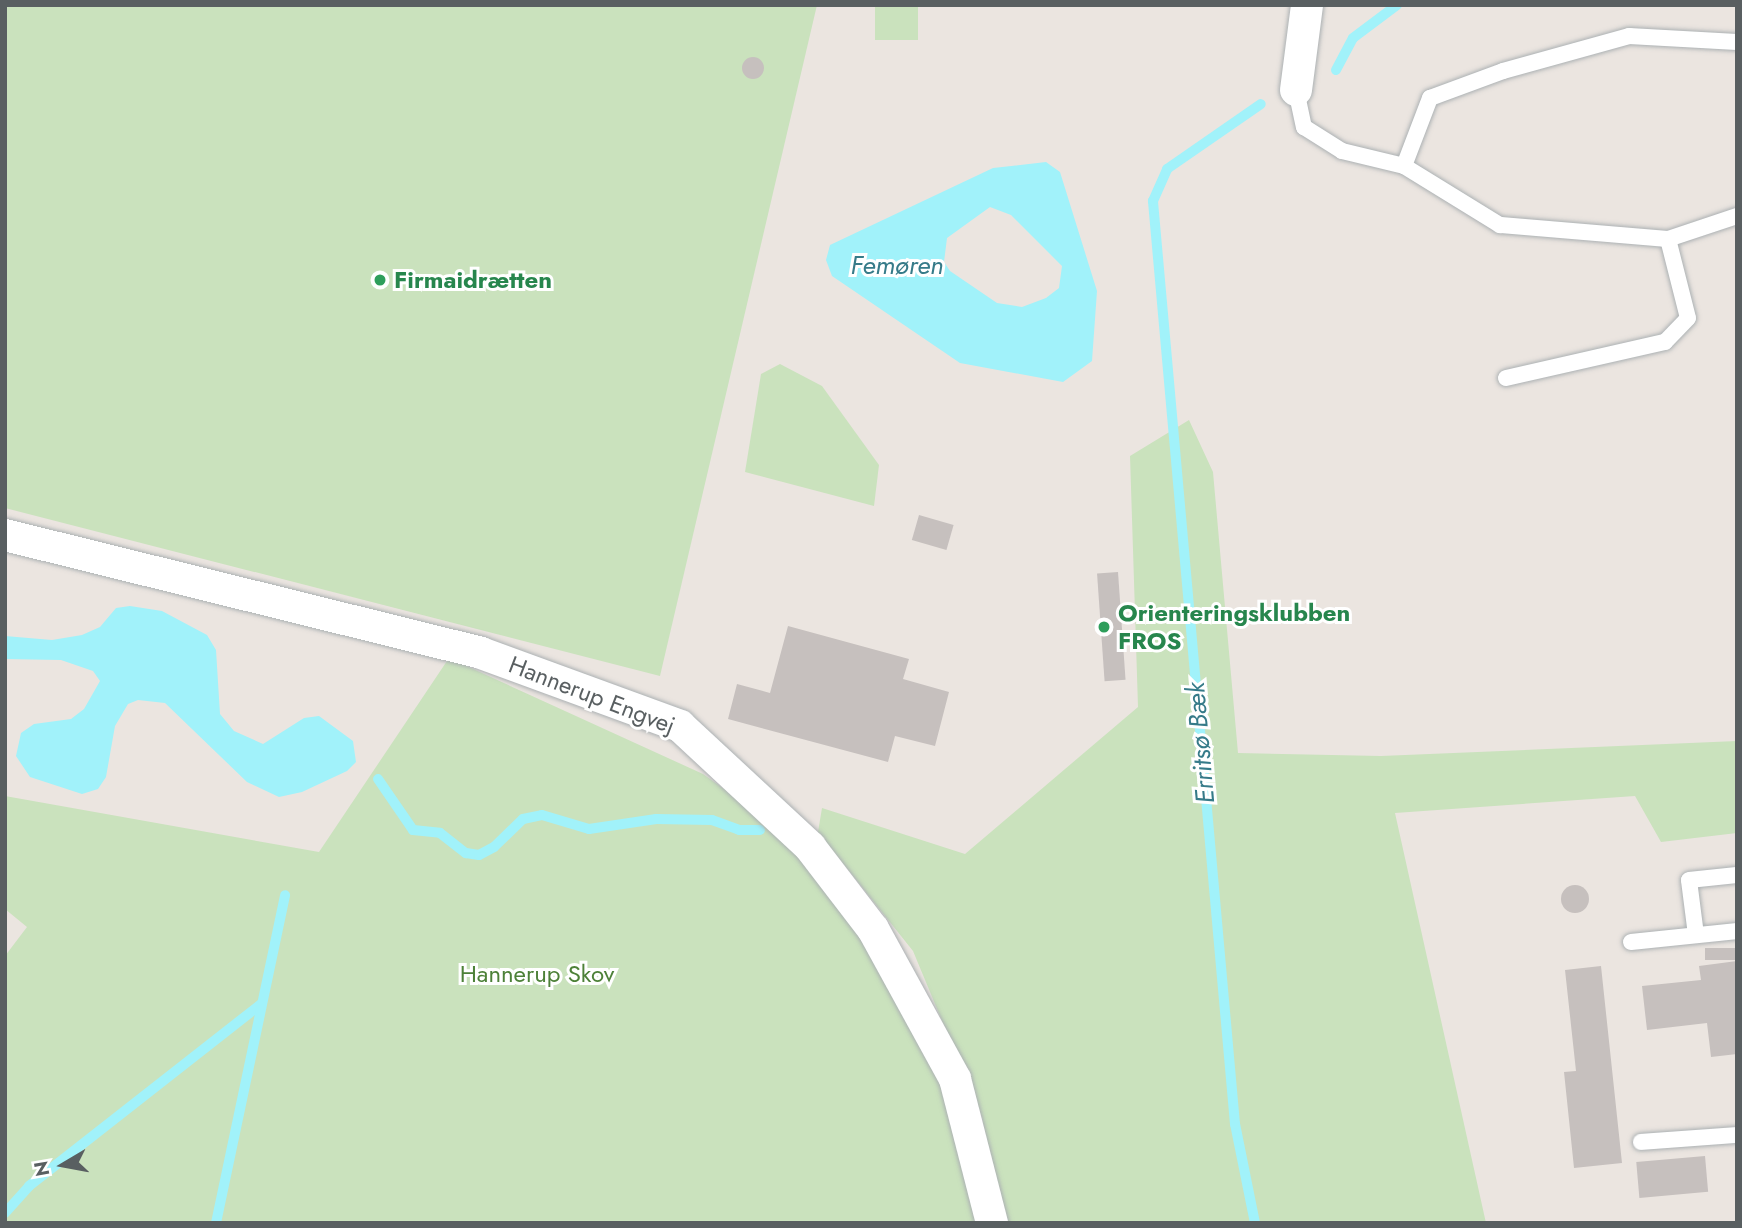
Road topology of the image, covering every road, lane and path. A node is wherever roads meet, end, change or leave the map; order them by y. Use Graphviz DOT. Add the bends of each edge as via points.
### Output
graph roads {
  1 [pos="1307,5"];
  2 [pos="1737,41"];
  3 [pos="1296,90"];
  4 [pos="1404,166"];
  5 [pos="1737,216"];
  6 [pos="1668,239"];
  7 [pos="1506,378"];
  8 [pos="5,535"];
  9 [pos="1737,875"];
  10 [pos="1737,932"];
  11 [pos="1696,935"];
  12 [pos="1631,942"];
  13 [pos="1737,1135"];
  14 [pos="1641,1142"];
  15 [pos="992,1223"];
  1 -- 3 [label="street"];
  2 -- 4 [label="lane" via="1629,36 1430,98"];
  3 -- 4 [label="lane" via="1304,127 1342,151"];
  4 -- 6 [label="lane" via="1500,225"];
  5 -- 6 [label="lane"];
  6 -- 7 [label="lane" via="1688,318 1665,342"];
  8 -- 15 [label="street, Hannerup Engvej" via="481,653 680,726 810,847 873,929 955,1079"];
  9 -- 11 [label="lane" via="1689,880"];
  10 -- 11 [label="lane"];
  11 -- 12 [label="lane"];
  13 -- 14 [label="lane"];
}
